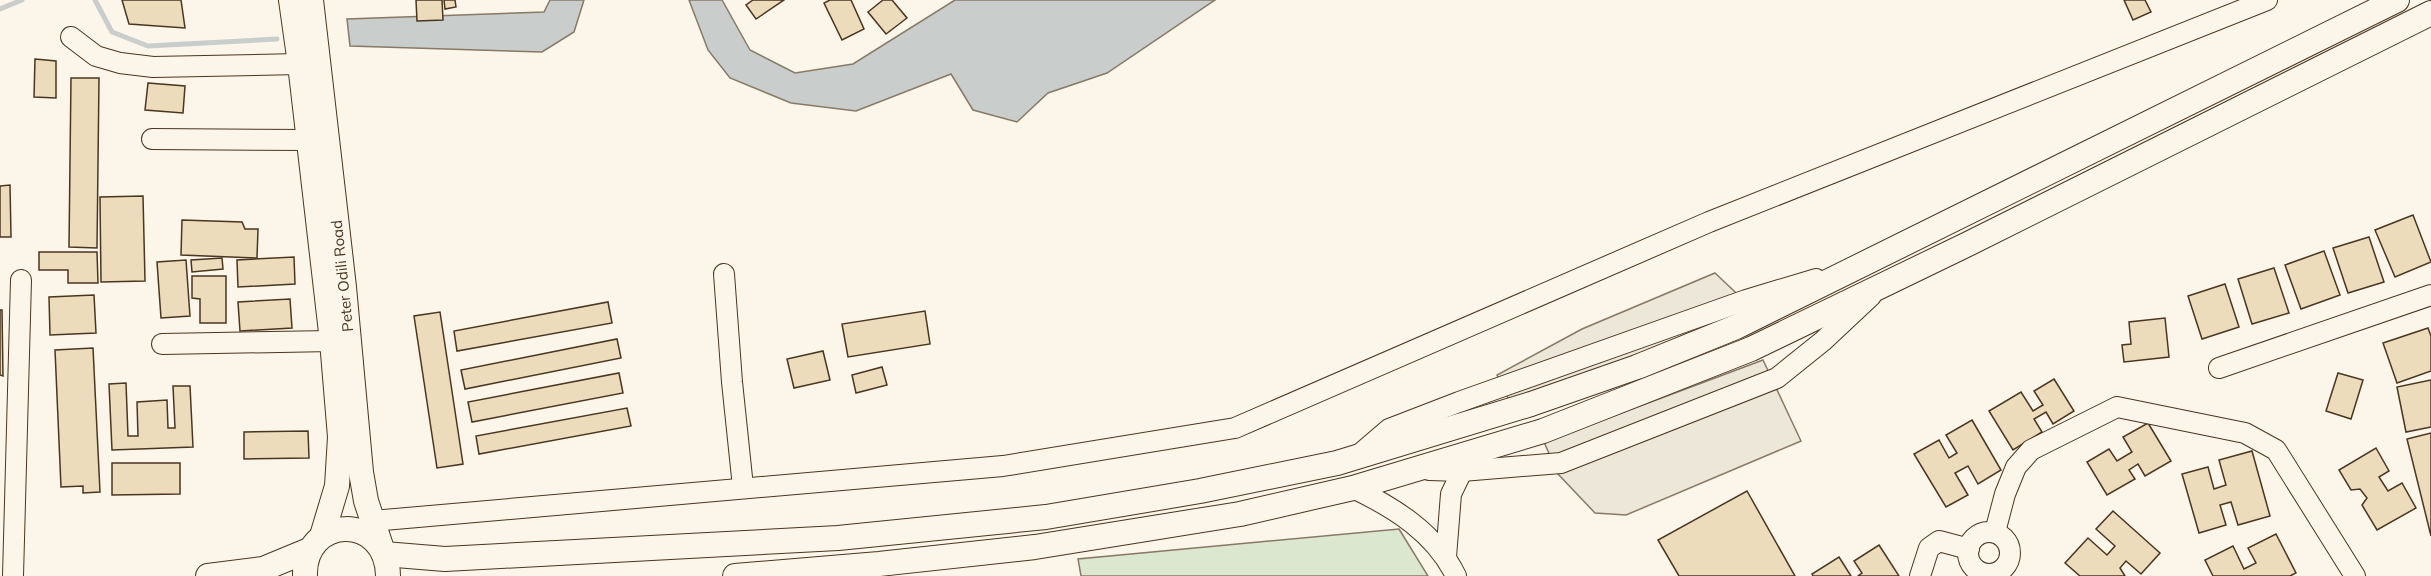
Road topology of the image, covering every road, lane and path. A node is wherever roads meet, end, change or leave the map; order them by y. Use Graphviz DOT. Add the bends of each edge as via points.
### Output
graph roads {
  1 [pos="291,0"];
  2 [pos="311,0"];
  3 [pos="2267,0"];
  4 [pos="2397,0"];
  5 [pos="2431,13"];
  6 [pos="71,37"];
  7 [pos="300,64"];
  8 [pos="152,139"];
  9 [pos="309,140"];
  10 [pos="724,274"];
  11 [pos="21,280"];
  12 [pos="1881,287"];
  13 [pos="2431,295"];
  14 [pos="332,341"];
  15 [pos="162,344"];
  16 [pos="2219,368"];
  17 [pos="1466,462"];
  18 [pos="743,487"];
  19 [pos="1353,488"];
  20 [pos="372,521"];
  21 [pos="1995,532"];
  22 [pos="316,543"];
  23 [pos="1969,549"];
  24 [pos="1446,557"];
  25 [pos="385,560"];
  26 [pos="2002,573"];
  27 [pos="13,576"];
  28 [pos="208,576"];
  29 [pos="305,576"];
  30 [pos="735,576"];
  31 [pos="1456,576"];
  32 [pos="1920,576"];
  33 [pos="2355,576"];
  1 -- 7 [label="main road, Peter Odili Road"];
  2 -- 20 [label="main road, Peter Odili Road" via="361,472"];
  3 -- 18 [label="street" via="1709,222 1235,428 1003,466"];
  4 -- 25 [label="main road" via="1736,327 1531,404 1357,457 1200,491 1046,517 838,538"];
  5 -- 12 [label="main road"];
  6 -- 7 [label="street" via="96,56 120,63"];
  7 -- 9 [label="main road, Peter Odili Road"];
  8 -- 9 [label="street"];
  9 -- 14 [label="main road, Peter Odili Road"];
  10 -- 18 [label="street"];
  11 -- 27 [label="street"];
  12 -- 17 [label="main road" via="1751,350"];
  12 -- 17 [label="street" via="1777,378 1561,463"];
  13 -- 16 [label="street"];
  14 -- 15 [label="street"];
  14 -- 22 [label="main road, Peter Odili Road" via="340,466 334,496"];
  17 -- 19 [label="main road" via="1414,470"];
  17 -- 24 [label="street" via="1451,494"];
  18 -- 20 [label="street"];
  19 -- 24 [label="street" via="1398,512"];
  19 -- 30 [label="main road" via="1240,514 1035,547"];
  20 -- 25 [label="main road, Peter Odili Road"];
  21 -- 23 [label="street" via="1978,534"];
  21 -- 26 [label="street" via="2004,538 2010,550"];
  21 -- 33 [label="street" via="2012,476 2031,450 2117,407 2245,433 2276,450"];
  22 -- 25 [label="main road" via="335,530 350,528 376,541"];
  22 -- 28 [label="main road" via="262,569"];
  22 -- 29 [label="main road, Peter Odili Road" via="304,564"];
  23 -- 26 [label="street" via="1969,558 1977,570"];
  23 -- 32 [label="street" via="1939,541 1929,548"];
  24 -- 31 [label="street"];
}
